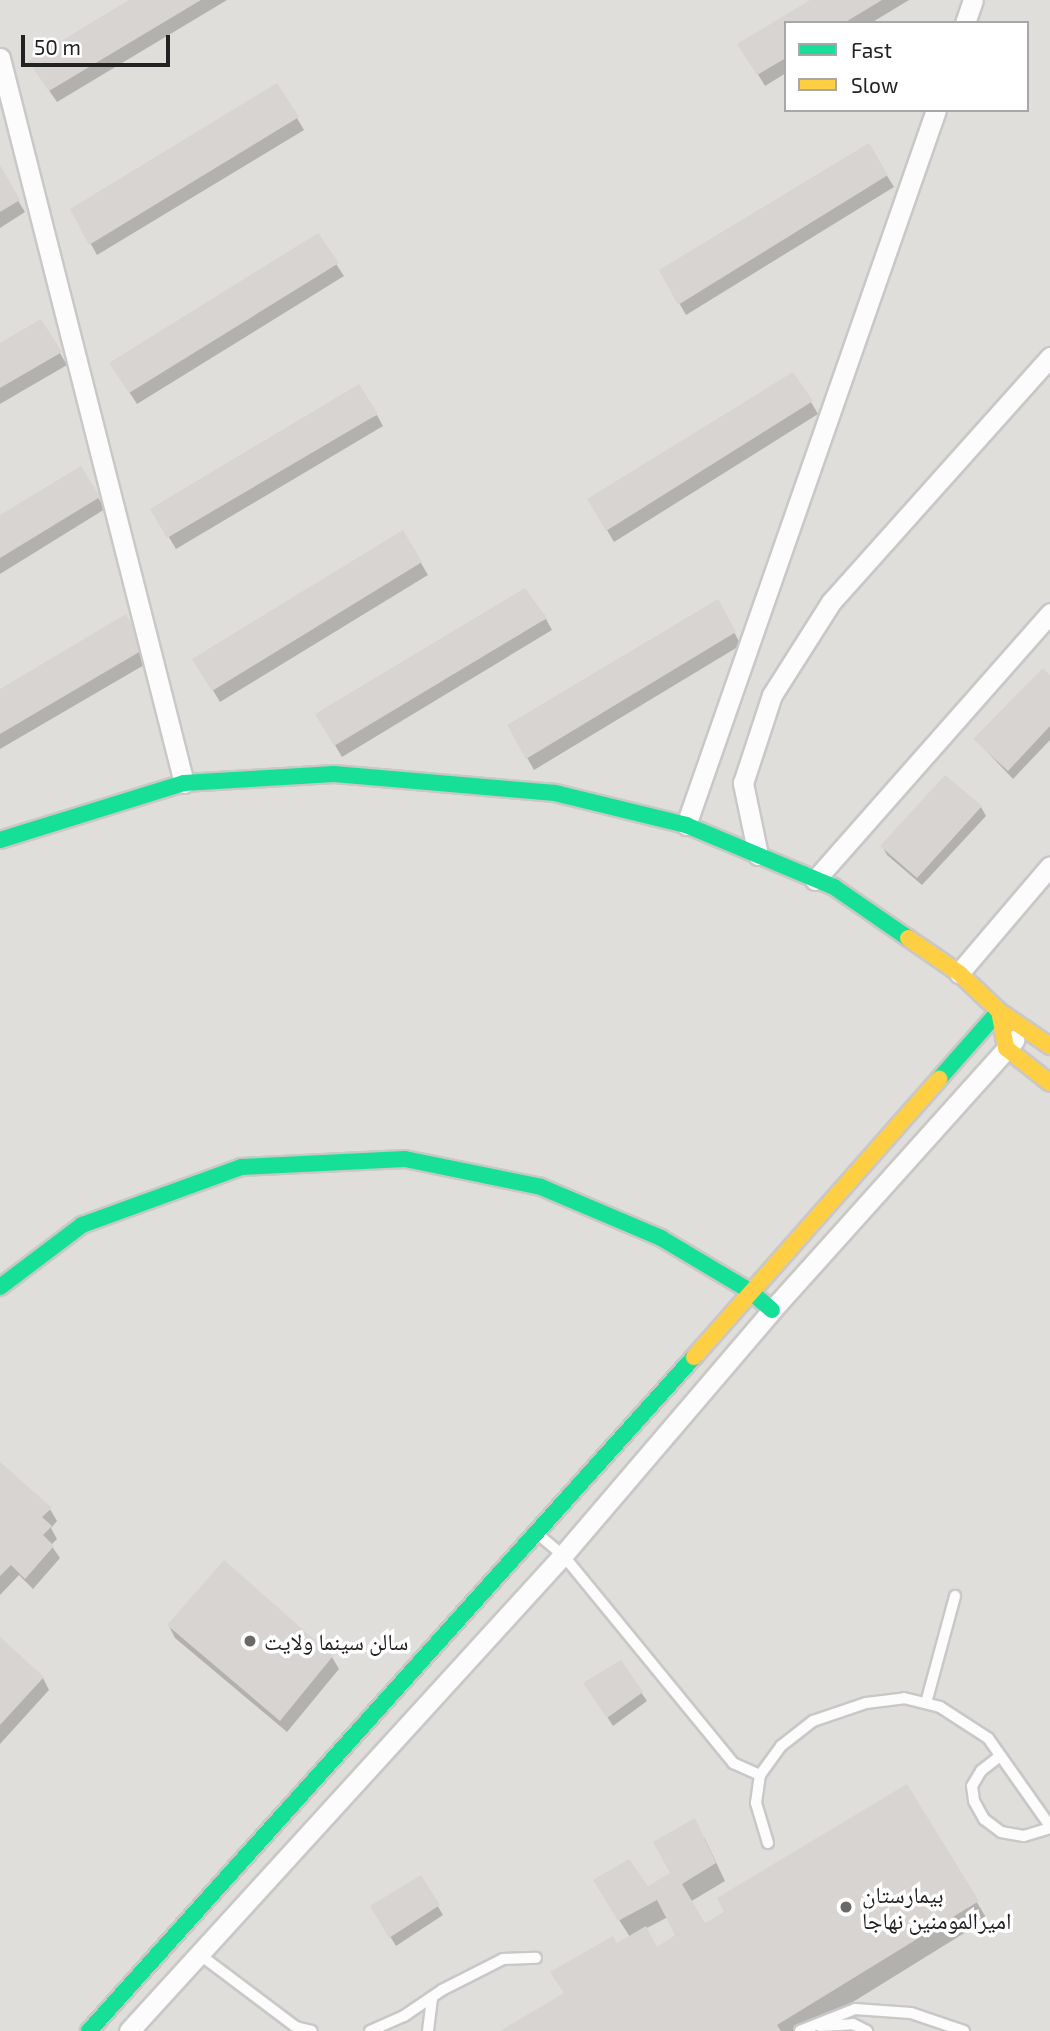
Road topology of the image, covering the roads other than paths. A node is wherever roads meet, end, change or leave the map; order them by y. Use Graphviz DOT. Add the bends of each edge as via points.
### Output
graph roads {
  1 [pos="973,0"];
  2 [pos="966,21"];
  3 [pos="0,58"];
  4 [pos="935,112"];
  5 [pos="1050,357"];
  6 [pos="1050,613"];
  7 [pos="184,783"];
  8 [pos="686,825"];
  9 [pos="0,841"];
  10 [pos="758,855"];
  11 [pos="1050,866"];
  12 [pos="815,880"];
  13 [pos="959,973"];
  14 [pos="999,1011"];
  15 [pos="1025,1027"];
  16 [pos="1050,1046"];
  17 [pos="1006,1048"];
  18 [pos="1050,1083"];
  19 [pos="0,1287"];
  20 [pos="750,1291"];
  21 [pos="772,1310"];
  22 [pos="538,1534"];
  23 [pos="563,1555"];
  24 [pos="955,1596"];
  25 [pos="926,1703"];
  26 [pos="1000,1756"];
  27 [pos="760,1776"];
  28 [pos="1050,1827"];
  29 [pos="768,1843"];
  30 [pos="198,1954"];
  31 [pos="536,1958"];
  32 [pos="432,1997"];
  33 [pos="296,2029"];
  34 [pos="804,2029"];
  35 [pos="89,2031"];
  36 [pos="129,2031"];
  37 [pos="312,2031"];
  38 [pos="370,2031"];
  39 [pos="428,2031"];
  40 [pos="867,2031"];
  41 [pos="964,2031"];
  1 -- 2 [label="street"];
  3 -- 7 [label="street"];
  4 -- 8 [label="street"];
  5 -- 10 [label="street" via="831,602 772,695 743,783"];
  6 -- 12 [label="street"];
  7 -- 8 [label="street" via="334,774 555,793"];
  7 -- 9 [label="street"];
  8 -- 10 [label="street"];
  10 -- 12 [label="street"];
  11 -- 13 [label="street"];
  12 -- 13 [label="street" via="834,887"];
  13 -- 14 [label="street"];
  14 -- 15 [label="street"];
  14 -- 17 [label="street"];
  14 -- 20 [label="street"];
  15 -- 16 [label="street"];
  15 -- 17 [label="street"];
  17 -- 18 [label="street"];
  17 -- 21 [label="street"];
  19 -- 20 [label="street" via="82,1225 241,1167 405,1159 541,1187 661,1238"];
  20 -- 21 [label="street"];
  20 -- 22 [label="street"];
  21 -- 23 [label="street"];
  22 -- 23 [label="lane"];
  22 -- 35 [label="street"];
  23 -- 27 [label="lane" via="733,1763"];
  23 -- 30 [label="street"];
  24 -- 25 [label="lane"];
  25 -- 26 [label="lane" via="988,1738"];
  25 -- 27 [label="lane" via="904,1698 866,1703 814,1721 781,1746"];
  26 -- 28 [label="lane"];
  26 -- 28 [label="lane" via="981,1771 972,1786 984,1819 1001,1832 1024,1836"];
  27 -- 29 [label="lane" via="756,1802"];
  30 -- 33 [label="lane"];
  30 -- 36 [label="street"];
  31 -- 32 [label="lane" via="503,1959"];
  32 -- 38 [label="lane"];
  32 -- 39 [label="lane"];
  33 -- 37 [label="lane"];
  34 -- 40 [label="lane" via="853,2024"];
  34 -- 41 [label="lane" via="855,2009 911,2013"];
}
